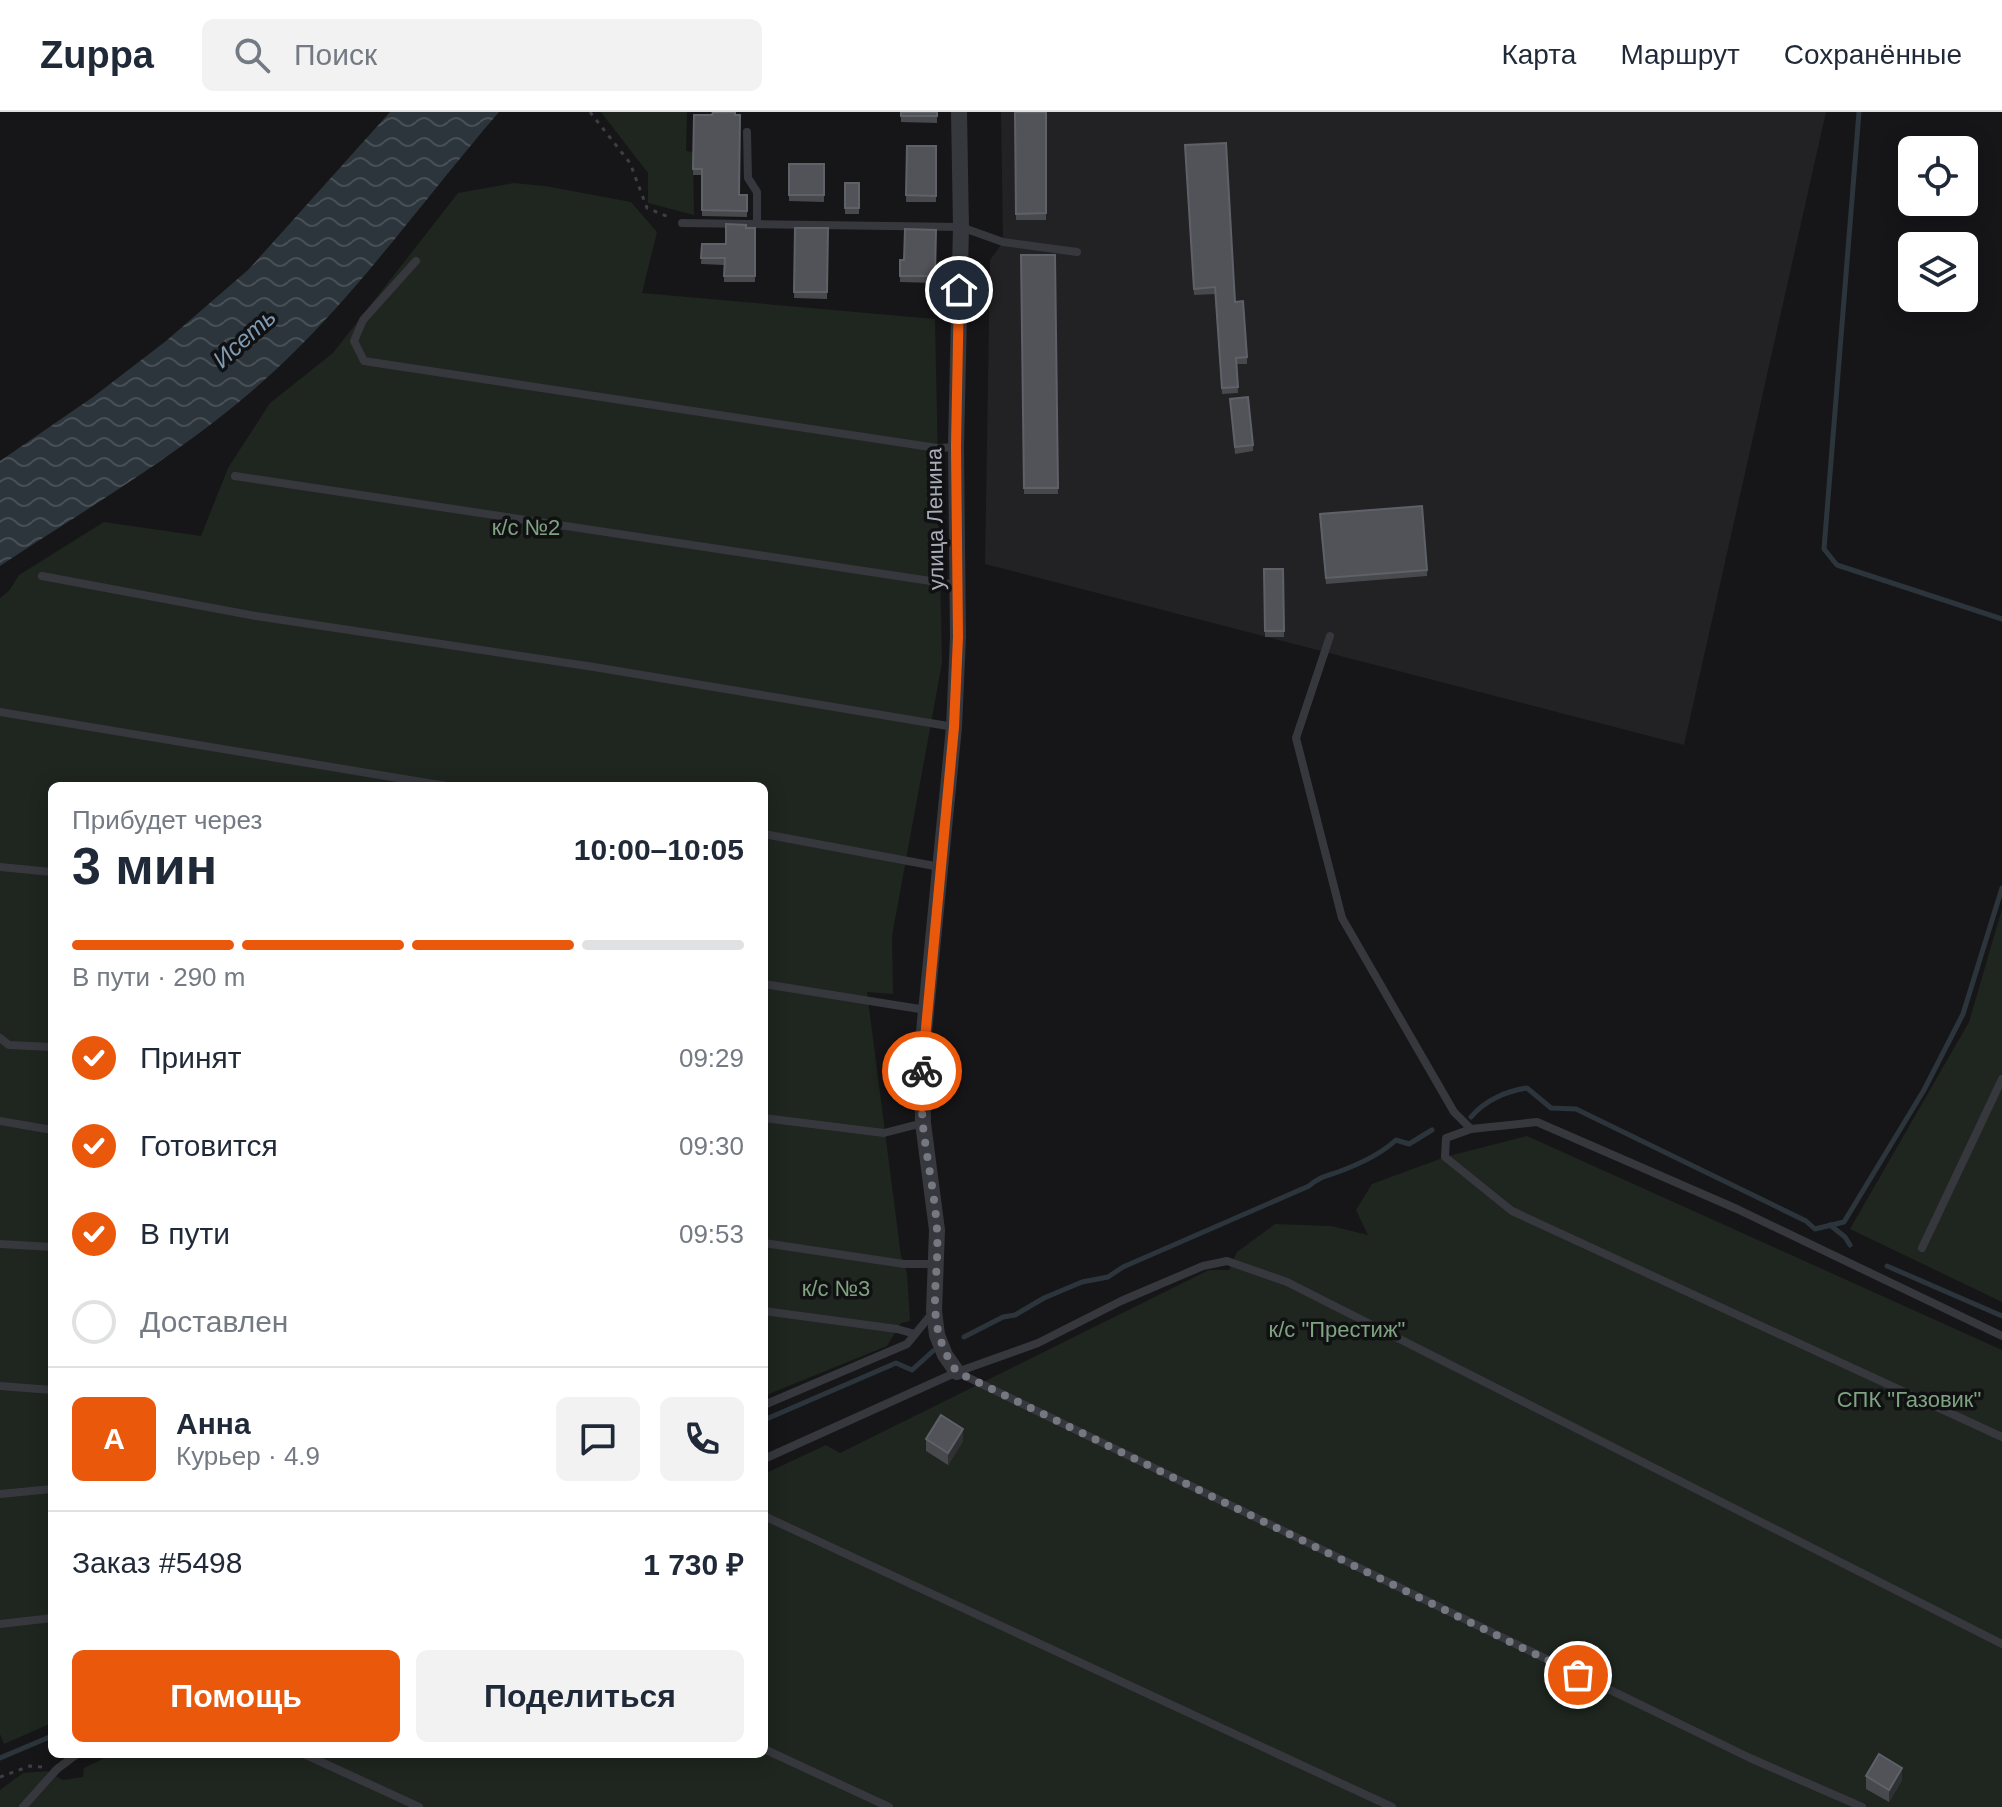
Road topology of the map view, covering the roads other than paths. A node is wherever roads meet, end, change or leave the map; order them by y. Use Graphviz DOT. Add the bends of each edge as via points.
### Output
graph roads {
  1 [pos="959,112"];
  2 [pos="747,132"];
  3 [pos="682,223"];
  4 [pos="757,224"];
  5 [pos="961,227"];
  6 [pos="1077,252"];
  7 [pos="416,261"];
  8 [pos="956,446"];
  9 [pos="235,476"];
  10 [pos="42,576"];
  11 [pos="958,585"];
  12 [pos="1330,636"];
  13 [pos="0,712"];
  14 [pos="954,727"];
  15 [pos="422,782"];
  16 [pos="768,835"];
  17 [pos="0,867"];
  18 [pos="940,867"];
  19 [pos="48,872"];
  20 [pos="768,985"];
  21 [pos="926,1010"];
  22 [pos="0,1038"];
  23 [pos="48,1047"];
  24 [pos="2002,1079"];
  25 [pos="768,1118"];
  26 [pos="0,1121"];
  27 [pos="923,1123"];
  28 [pos="48,1129"];
  29 [pos="1471,1129"];
  30 [pos="0,1244"];
  31 [pos="768,1244"];
  32 [pos="48,1247"];
  33 [pos="1922,1248"];
  34 [pos="936,1264"];
  35 [pos="934,1311"];
  36 [pos="768,1312"];
  37 [pos="915,1334"];
  38 [pos="2002,1336"];
  39 [pos="957,1372"];
  40 [pos="0,1386"];
  41 [pos="48,1390"];
  42 [pos="768,1403"];
  43 [pos="2002,1437"];
  44 [pos="768,1457"];
  45 [pos="48,1489"];
  46 [pos="0,1494"];
  47 [pos="768,1518"];
  48 [pos="48,1618"];
  49 [pos="0,1624"];
  50 [pos="2002,1644"];
  51 [pos="768,1751"];
  52 [pos="72,1758"];
  53 [pos="313,1758"];
  54 [pos="23,1807"];
  55 [pos="419,1807"];
  56 [pos="889,1807"];
  57 [pos="1392,1807"];
  58 [pos="1862,1807"];
  1 -- 5 [label="street, улица Ленина"];
  2 -- 4 [label="lane"];
  3 -- 4 [label="lane"];
  4 -- 5 [label="lane"];
  5 -- 6 [label="lane" via="1003,242"];
  5 -- 8 [label="street, улица Ленина"];
  7 -- 8 [label="lane" via="363,320 354,341 364,361 937,448"];
  8 -- 11 [label="street, улица Ленина"];
  9 -- 11 [label="lane"];
  10 -- 14 [label="lane" via="256,616"];
  11 -- 14 [label="street, улица Ленина"];
  12 -- 29 [label="lane" via="1296,738 1342,918 1454,1112"];
  13 -- 15 [label="lane"];
  14 -- 18 [label="street, улица Ленина"];
  16 -- 18 [label="lane"];
  17 -- 19 [label="lane"];
  18 -- 21 [label="street, улица Ленина"];
  20 -- 21 [label="lane"];
  21 -- 27 [label="street, улица Ленина"];
  22 -- 23 [label="lane" via="9,1045"];
  24 -- 33 [label="lane"];
  25 -- 27 [label="lane" via="884,1133"];
  26 -- 28 [label="lane"];
  27 -- 34 [label="street, улица Ленина" via="937,1230"];
  29 -- 38 [label="lane" via="1537,1122 1551,1127"];
  29 -- 43 [label="lane" via="1446,1138 1445,1157 1512,1211"];
  30 -- 32 [label="lane"];
  31 -- 34 [label="lane"];
  34 -- 35 [label="street, улица Ленина"];
  35 -- 37 [label="lane"];
  35 -- 39 [label="street, улица Ленина" via="937,1335"];
  36 -- 37 [label="lane"];
  37 -- 42 [label="lane" via="907,1344"];
  39 -- 44 [label="lane"];
  39 -- 50 [label="lane" via="1038,1343 1203,1266 1232,1262 1287,1282"];
  39 -- 58 [label="lane" via="1750,1758"];
  40 -- 41 [label="lane"];
  45 -- 46 [label="lane"];
  47 -- 57 [label="lane"];
  48 -- 49 [label="lane"];
  51 -- 56 [label="lane"];
  52 -- 54 [label="lane"];
  53 -- 55 [label="lane"];
}
